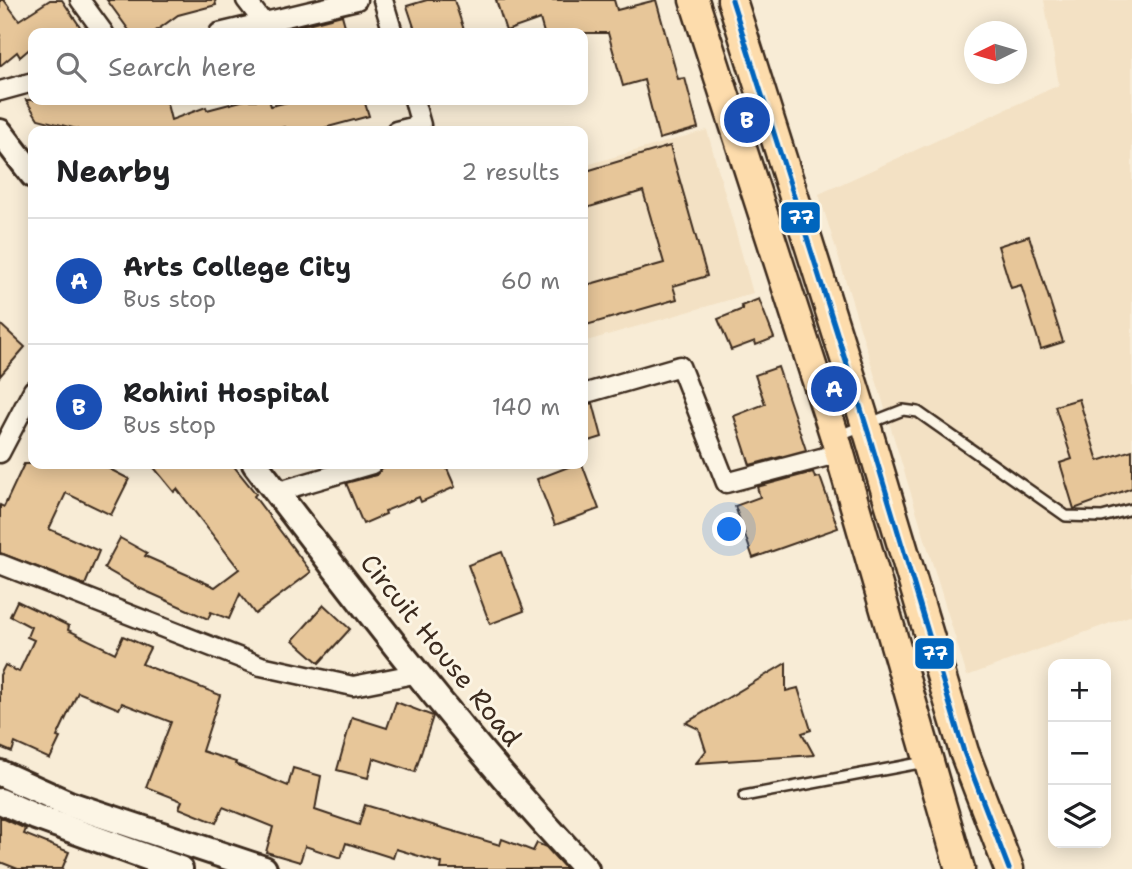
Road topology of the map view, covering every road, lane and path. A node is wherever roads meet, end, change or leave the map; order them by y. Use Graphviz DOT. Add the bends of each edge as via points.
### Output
graph roads {
  1 [pos="80,0"];
  2 [pos="246,0"];
  3 [pos="357,0"];
  4 [pos="383,0"];
  5 [pos="694,0"];
  6 [pos="732,0"];
  7 [pos="263,22"];
  8 [pos="100,28"];
  9 [pos="239,28"];
  10 [pos="391,28"];
  11 [pos="28,83"];
  12 [pos="0,91"];
  13 [pos="415,105"];
  14 [pos="421,126"];
  15 [pos="0,132"];
  16 [pos="28,169"];
  17 [pos="588,393"];
  18 [pos="28,400"];
  19 [pos="866,425"];
  20 [pos="838,445"];
  21 [pos="0,453"];
  22 [pos="259,469"];
  23 [pos="355,469"];
  24 [pos="276,492"];
  25 [pos="1132,509"];
  26 [pos="0,564"];
  27 [pos="419,673"];
  28 [pos="930,761"];
  29 [pos="0,773"];
  30 [pos="744,796"];
  31 [pos="0,801"];
  32 [pos="180,869"];
  33 [pos="264,869"];
  34 [pos="586,869"];
  35 [pos="960,869"];
  36 [pos="1009,869"];
  1 -- 8 [label="street"];
  2 -- 7 [label="street"];
  3 -- 7 [label="street"];
  4 -- 10 [label="street"];
  5 -- 20 [label="main road"];
  6 -- 19 [label="main road"];
  7 -- 9 [label="street"];
  11 -- 12 [label="street"];
  13 -- 14 [label="street"];
  15 -- 16 [label="street"];
  17 -- 20 [label="street" via="680,366 726,483"];
  18 -- 21 [label="street"];
  19 -- 20 [label="lane"];
  19 -- 25 [label="lane" via="904,410 918,412 1066,516 1102,517"];
  19 -- 36 [label="main road" via="964,752"];
  20 -- 28 [label="main road"];
  22 -- 24 [label="street, Circuit House Road"];
  23 -- 24 [label="street"];
  24 -- 27 [label="street, Circuit House Road"];
  26 -- 27 [label="street" via="261,666 353,687"];
  27 -- 34 [label="street, Circuit House Road"];
  28 -- 30 [label="lane"];
  28 -- 35 [label="main road"];
  29 -- 33 [label="street" via="69,804"];
  31 -- 32 [label="street"];
}
